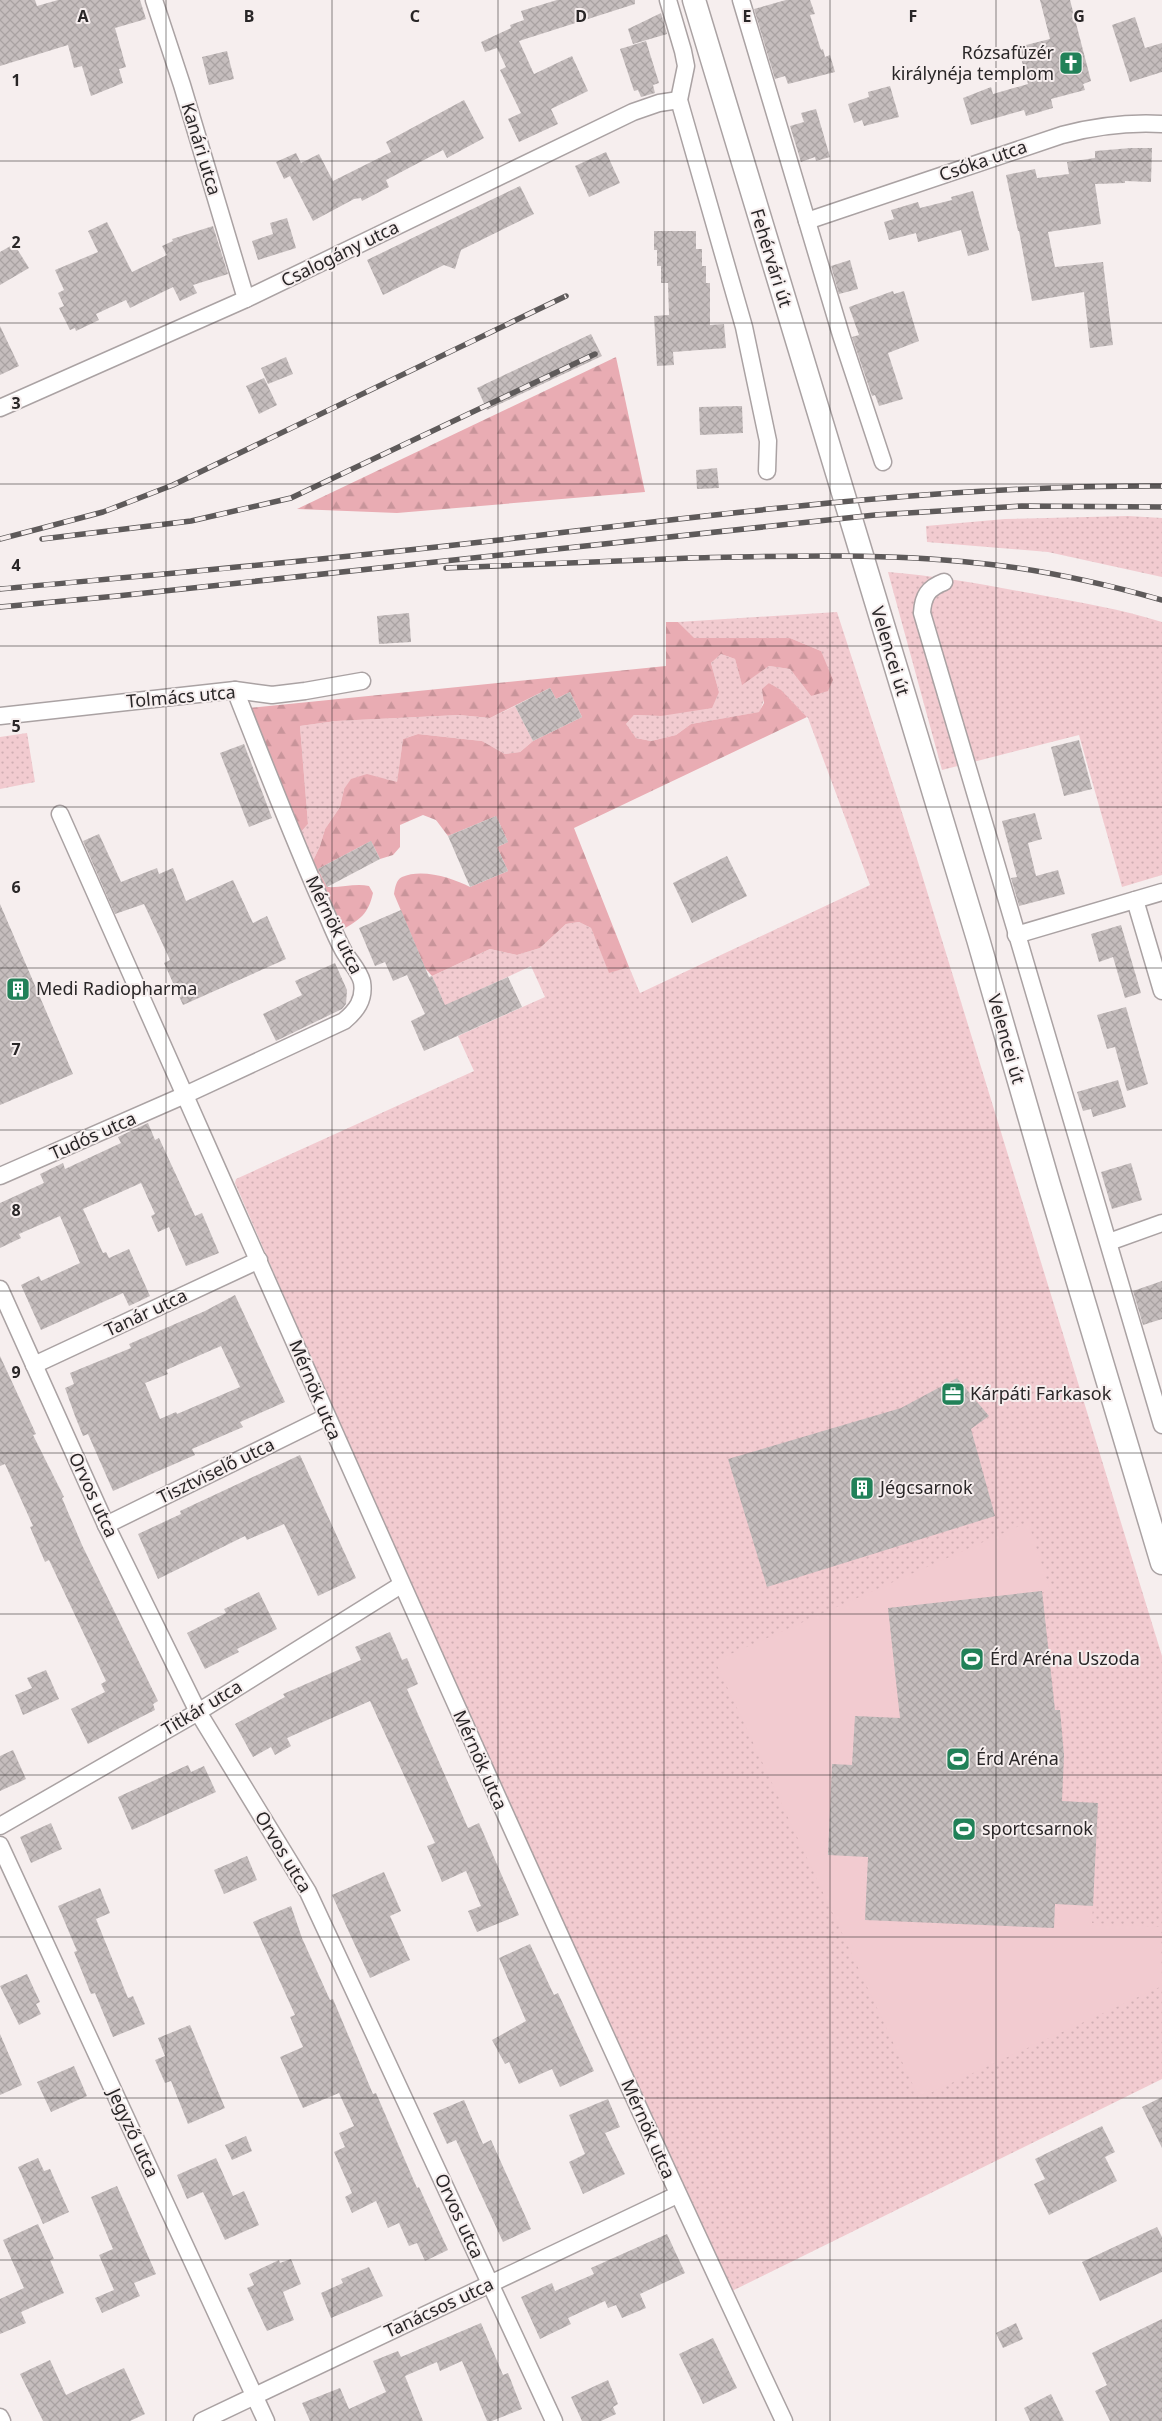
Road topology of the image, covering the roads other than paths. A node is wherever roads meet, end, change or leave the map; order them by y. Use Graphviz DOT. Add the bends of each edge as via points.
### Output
graph roads {
  1 [pos="154,0"];
  2 [pos="668,0"];
  3 [pos="694,0"];
  4 [pos="742,0"];
  5 [pos="679,100"];
  6 [pos="1162,124"];
  7 [pos="807,220"];
  8 [pos="246,299"];
  9 [pos="0,408"];
  10 [pos="883,462"];
  11 [pos="767,471"];
  12 [pos="849,515"];
  13 [pos="944,582"];
  14 [pos="362,681"];
  15 [pos="235,690"];
  16 [pos="0,716"];
  17 [pos="60,814"];
  18 [pos="1162,892"];
  19 [pos="1135,900"];
  20 [pos="1016,935"];
  21 [pos="1162,991"];
  22 [pos="185,1095"];
  23 [pos="0,1176"];
  24 [pos="1162,1223"];
  25 [pos="1109,1242"];
  26 [pos="259,1260"];
  27 [pos="0,1289"];
  28 [pos="34,1365"];
  29 [pos="326,1417"];
  30 [pos="1162,1425"];
  31 [pos="106,1525"];
  32 [pos="1162,1563"];
  33 [pos="401,1586"];
  34 [pos="198,1712"];
  35 [pos="0,1826"];
  36 [pos="0,1845"];
  37 [pos="677,2195"];
  38 [pos="490,2284"];
  39 [pos="254,2396"];
  40 [pos="0,2417"];
  41 [pos="2,2421"];
  42 [pos="202,2421"];
  43 [pos="266,2421"];
  44 [pos="554,2421"];
  45 [pos="784,2421"];
  1 -- 8 [label="street, Kanári utca"];
  2 -- 5 [label="street" via="686,66"];
  3 -- 12 [label="main road, Fehérvári út"];
  4 -- 7 [label="street"];
  5 -- 8 [label="street, Csalogány utca" via="633,112"];
  5 -- 11 [label="street" via="744,327 768,441"];
  6 -- 7 [label="street, Csóka utca" via="1139,122 1097,126 1062,135"];
  7 -- 10 [label="street"];
  8 -- 9 [label="street, Csalogány utca"];
  12 -- 32 [label="main road, Velencei út"];
  13 -- 20 [label="street" via="927,592 922,613"];
  14 -- 15 [label="street, Tolmács utca" via="272,695"];
  15 -- 16 [label="street, Tolmács utca"];
  15 -- 22 [label="street, Mérnök utca" via="333,930 362,982 362,998 356,1011 344,1021"];
  17 -- 22 [label="street, Mérnök utca"];
  18 -- 19 [label="street"];
  19 -- 20 [label="street"];
  19 -- 21 [label="street"];
  20 -- 25 [label="street"];
  22 -- 23 [label="street, Tudós utca"];
  22 -- 26 [label="street, Mérnök utca"];
  24 -- 25 [label="street"];
  25 -- 30 [label="street"];
  26 -- 28 [label="street, Tanár utca"];
  26 -- 29 [label="street, Mérnök utca"];
  27 -- 28 [label="street, Orvos utca"];
  28 -- 31 [label="street, Orvos utca"];
  29 -- 31 [label="street, Tisztviselő utca"];
  29 -- 33 [label="street, Mérnök utca"];
  31 -- 34 [label="street, Orvos utca"];
  33 -- 34 [label="street, Titkár utca"];
  33 -- 37 [label="street, Mérnök utca"];
  34 -- 35 [label="street, Titkár utca"];
  34 -- 38 [label="street, Orvos utca" via="308,1892"];
  36 -- 39 [label="street, Jegyző utca"];
  37 -- 38 [label="street, Tanácsos utca"];
  37 -- 45 [label="street, Mérnök utca"];
  38 -- 39 [label="street, Tanácsos utca"];
  38 -- 44 [label="street, Orvos utca"];
  39 -- 42 [label="street, Tanácsos utca"];
  39 -- 43 [label="street, Jegyző utca"];
  40 -- 41 [label="street"];
}
